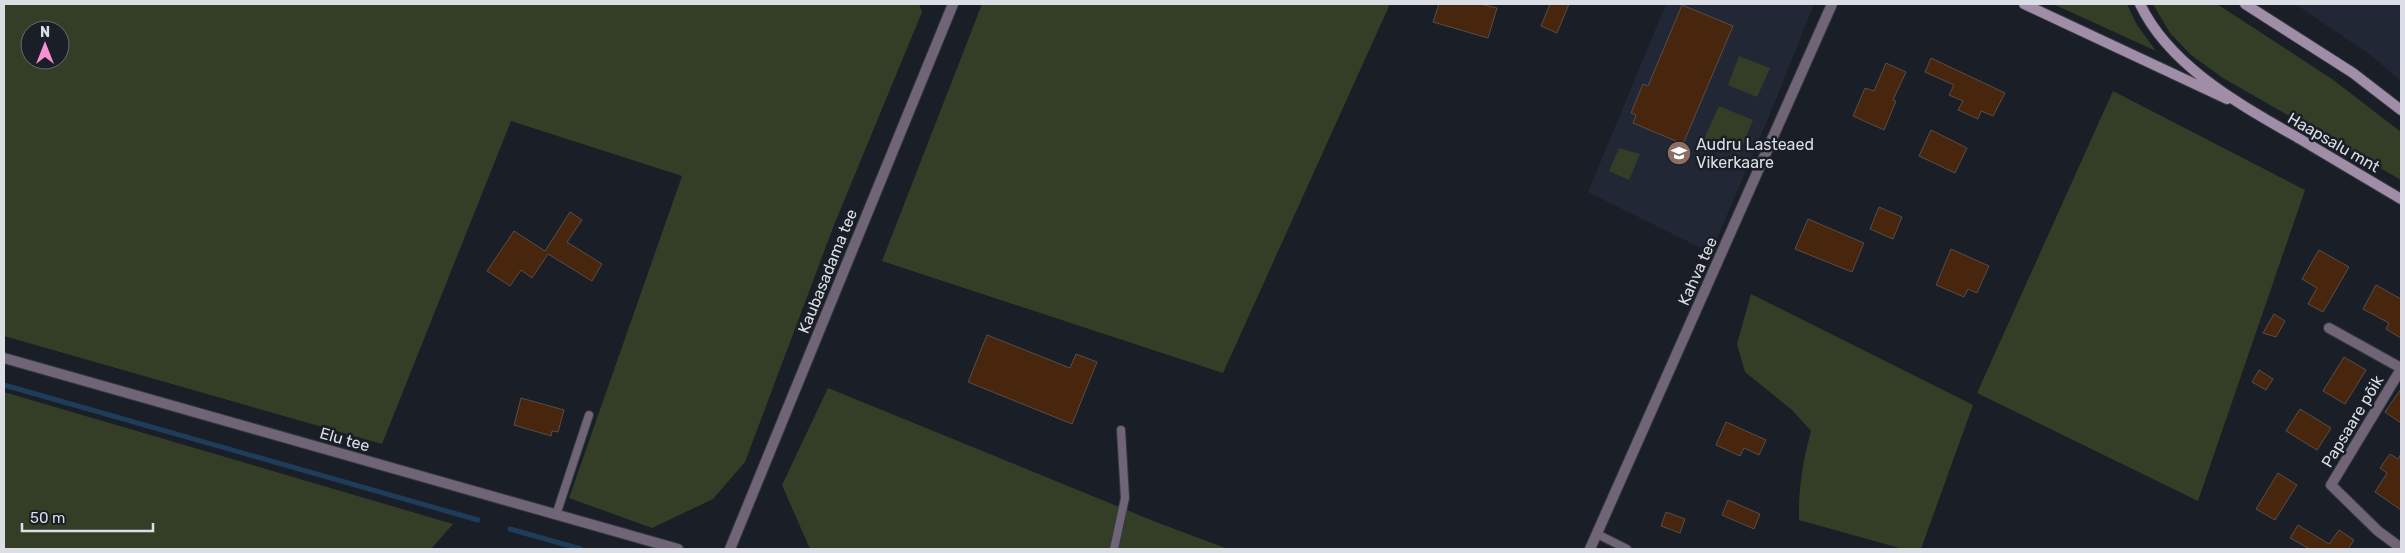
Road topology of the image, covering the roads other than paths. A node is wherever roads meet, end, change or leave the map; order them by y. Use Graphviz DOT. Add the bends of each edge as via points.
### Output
graph roads {
  1 [pos="952,4"];
  2 [pos="1832,4"];
  3 [pos="2024,4"];
  4 [pos="2140,4"];
  5 [pos="2245,4"];
  6 [pos="2251,110"];
  7 [pos="2401,110"];
  8 [pos="2401,199"];
  9 [pos="2329,328"];
  10 [pos="4,358"];
  11 [pos="2401,368"];
  12 [pos="589,415"];
  13 [pos="1121,430"];
  14 [pos="556,515"];
  15 [pos="1597,534"];
  16 [pos="2401,548"];
  17 [pos="678,549"];
  18 [pos="730,549"];
  19 [pos="1114,549"];
  20 [pos="1590,549"];
  21 [pos="1627,549"];
  1 -- 18 [label="street, Kaubasadama tee"];
  2 -- 15 [label="street, Kahva tee"];
  3 -- 6 [label="main road"];
  4 -- 6 [label="main road" via="2156,32 2173,50"];
  5 -- 7 [label="main road" via="2353,73"];
  6 -- 8 [label="main road, Haapsalu mnt"];
  9 -- 11 [label="street, Papsaare põik"];
  10 -- 14 [label="street, Elu tee"];
  11 -- 16 [label="street, Papsaare põik" via="2331,485 2378,531"];
  12 -- 14 [label="lane"];
  13 -- 19 [label="lane" via="1125,498"];
  14 -- 17 [label="street, Elu tee"];
  15 -- 20 [label="street, Kahva tee"];
  15 -- 21 [label="lane"];
}
